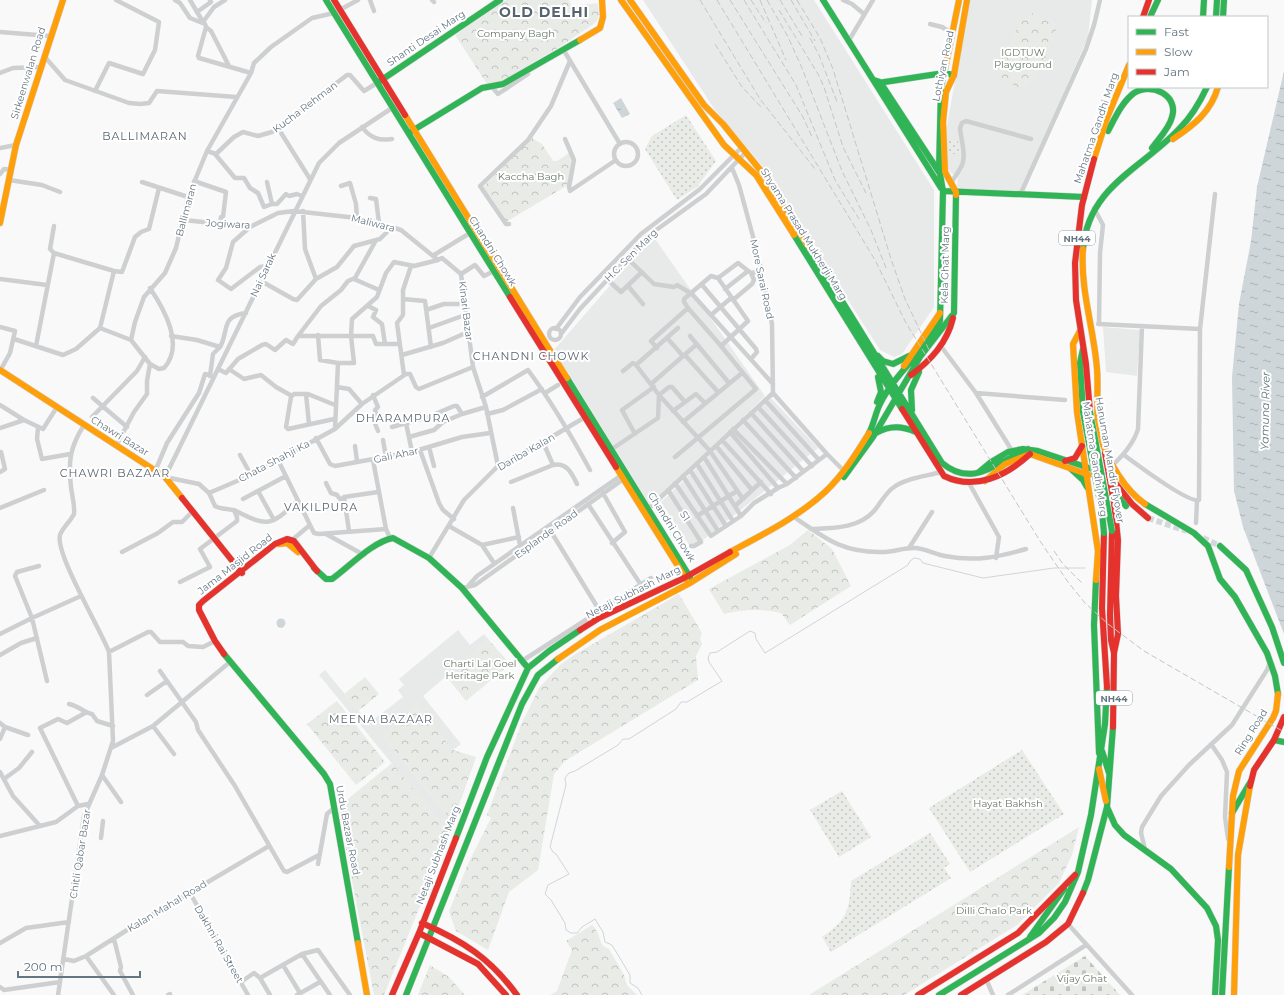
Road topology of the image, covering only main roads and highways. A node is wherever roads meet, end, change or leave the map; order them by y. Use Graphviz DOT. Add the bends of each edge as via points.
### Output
graph roads {
  1 [pos="63,0"];
  2 [pos="326,0"];
  3 [pos="334,0"];
  4 [pos="500,0"];
  5 [pos="602,0"];
  6 [pos="621,0"];
  7 [pos="630,0"];
  8 [pos="823,0"];
  9 [pos="959,0"];
  10 [pos="967,0"];
  11 [pos="1149,0"];
  12 [pos="1158,0"];
  13 [pos="1204,0"];
  14 [pos="1217,0"];
  15 [pos="1224,0"];
  16 [pos="1152,15"];
  17 [pos="1203,15"];
  18 [pos="1144,16"];
  19 [pos="1216,16"];
  20 [pos="1223,16"];
  21 [pos="1128,68"];
  22 [pos="944,73"];
  23 [pos="954,75"];
  24 [pos="383,79"];
  25 [pos="876,82"];
  26 [pos="377,83"];
  27 [pos="1207,88"];
  28 [pos="1218,88"];
  29 [pos="412,132"];
  30 [pos="1098,147"];
  31 [pos="1144,158"];
  32 [pos="940,173"];
  33 [pos="951,184"];
  34 [pos="943,191"];
  35 [pos="958,192"];
  36 [pos="1084,197"];
  37 [pos="2,209"];
  38 [pos="0,223"];
  39 [pos="942,262"];
  40 [pos="955,262"];
  41 [pos="942,278"];
  42 [pos="955,279"];
  43 [pos="941,309"];
  44 [pos="954,313"];
  45 [pos="1080,331"];
  46 [pos="546,343"];
  47 [pos="874,352"];
  48 [pos="909,356"];
  49 [pos="1083,363"];
  50 [pos="874,366"];
  51 [pos="922,367"];
  52 [pos="0,370"];
  53 [pos="902,372"];
  54 [pos="909,377"];
  55 [pos="893,384"];
  56 [pos="889,390"];
  57 [pos="899,393"];
  58 [pos="895,399"];
  59 [pos="587,415"];
  60 [pos="914,417"];
  61 [pos="873,426"];
  62 [pos="916,432"];
  63 [pos="873,435"];
  64 [pos="1082,446"];
  65 [pos="1104,449"];
  66 [pos="1029,452"];
  67 [pos="1067,464"];
  68 [pos="1085,465"];
  69 [pos="979,472"];
  70 [pos="1087,474"];
  71 [pos="624,475"];
  72 [pos="1110,476"];
  73 [pos="1122,479"];
  74 [pos="1110,485"];
  75 [pos="1089,490"];
  76 [pos="646,511"];
  77 [pos="1219,548"];
  78 [pos="317,571"];
  79 [pos="242,573"];
  80 [pos="690,575"];
  81 [pos="684,578"];
  82 [pos="690,583"];
  83 [pos="1111,588"];
  84 [pos="1116,600"];
  85 [pos="202,615"];
  86 [pos="1111,640"];
  87 [pos="1105,646"];
  88 [pos="1095,647"];
  89 [pos="1114,653"];
  90 [pos="1284,663"];
  91 [pos="528,668"];
  92 [pos="1284,717"];
  93 [pos="1274,740"];
  94 [pos="1284,742"];
  95 [pos="1102,751"];
  96 [pos="1099,769"];
  97 [pos="1110,775"];
  98 [pos="1251,781"];
  99 [pos="1107,807"];
  100 [pos="1232,813"];
  101 [pos="1078,872"];
  102 [pos="1066,885"];
  103 [pos="422,924"];
  104 [pos="432,928"];
  105 [pos="419,933"];
  106 [pos="428,938"];
  107 [pos="1028,940"];
  108 [pos="367,995"];
  109 [pos="392,995"];
  110 [pos="406,995"];
  111 [pos="506,995"];
  112 [pos="517,995"];
  113 [pos="918,995"];
  114 [pos="939,995"];
  115 [pos="961,995"];
  116 [pos="1214,995"];
  117 [pos="1222,995"];
  118 [pos="1234,995"];
  1 -- 37 [label="main road, Sirkeenwalan Road" via="16,145"];
  2 -- 26 [label="main road, Chandni Chowk"];
  3 -- 24 [label="main road, Chandni Chowk"];
  4 -- 24 [label="main road, Shanti Desai Marg"];
  5 -- 29 [label="main road" via="603,10 597,31 503,84 482,88"];
  6 -- 50 [label="main road, Shyama Prasad Mukherji Marg" via="724,145 756,175"];
  7 -- 47 [label="main road, Shyama Prasad Mukherji Marg" via="704,105 761,171"];
  8 -- 25 [label="main road"];
  9 -- 22 [label="main road, Lothiyan Road"];
  10 -- 23 [label="main road, Lothiyan Road"];
  11 -- 18 [label="main road"];
  12 -- 16 [label="main road"];
  13 -- 17 [label="main road"];
  14 -- 19 [label="main road"];
  15 -- 20 [label="main road"];
  21 -- 30 [label="main road, Mahatma Gandhi Marg"];
  22 -- 23 [label="main road"];
  22 -- 25 [label="main road"];
  22 -- 32 [label="main road, Lothiyan Road" via="940,111"];
  23 -- 33 [label="main road, Lothiyan Road" via="946,92 943,122 945,172"];
  24 -- 26 [label="main road, Shanti Desai Marg"];
  24 -- 29 [label="main road, Chandni Chowk"];
  25 -- 32 [label="main road"];
  25 -- 34 [label="main road"];
  26 -- 29 [label="main road, Chandni Chowk" via="392,108"];
  27 -- 31 [label="main road, Mahatma Gandhi Marg" via="1200,104 1191,116"];
  28 -- 31 [label="main road" via="1216,99 1202,118"];
  29 -- 46 [label="main road, Chandni Chowk"];
  29 -- 46 [label="main road, Chandni Chowk" via="494,271"];
  30 -- 31 [label="main road" via="1122,106 1146,88 1156,88 1169,99 1173,114 1167,128"];
  30 -- 36 [label="main road, Mahatma Gandhi Marg / NH44"];
  31 -- 65 [label="main road, Mahatma Gandhi Marg" via="1110,186 1089,217 1084,239 1084,290 1097,362 1097,409"];
  32 -- 33 [label="main road"];
  32 -- 34 [label="main road, Kela Ghat Marg"];
  33 -- 35 [label="main road"];
  34 -- 35 [label="main road"];
  34 -- 39 [label="main road, Kela Ghat Marg"];
  35 -- 36 [label="main road"];
  35 -- 40 [label="main road, Kela Ghat Marg"];
  36 -- 45 [label="main road, Mahatma Gandhi Marg / NH44" via="1074,271"];
  37 -- 38 [label="main road, Sirkeenwalan Road"];
  39 -- 40 [label="main road"];
  39 -- 41 [label="main road, Kela Ghat Marg"];
  40 -- 42 [label="main road, Kela Ghat Marg"];
  41 -- 42 [label="main road"];
  41 -- 43 [label="main road, Kela Ghat Marg"];
  42 -- 44 [label="main road, Kela Ghat Marg"];
  43 -- 48 [label="main road" via="930,329"];
  43 -- 53 [label="main road, Kela Ghat Marg" via="940,321 934,333"];
  44 -- 51 [label="main road" via="952,327"];
  44 -- 54 [label="main road, Kela Ghat Marg"];
  45 -- 49 [label="main road, Hanuman Mandir Flyover"];
  45 -- 64 [label="main road, Mahatma Gandhi Marg" via="1074,344 1074,351 1077,412"];
  46 -- 59 [label="main road, Chandni Chowk"];
  47 -- 48 [label="main road" via="883,361 893,364"];
  47 -- 55 [label="main road, Shyama Prasad Mukherji Marg"];
  48 -- 53 [label="main road"];
  49 -- 83 [label="main road, Hanuman Mandir Flyover, bridge" via="1112,531"];
  49 -- 87 [label="main road, Hanuman Mandir Flyover, bridge" via="1083,412 1104,534 1102,608"];
  50 -- 56 [label="main road, Shyama Prasad Mukherji Marg"];
  50 -- 61 [label="main road" via="881,392 876,404"];
  51 -- 54 [label="main road"];
  51 -- 60 [label="main road" via="912,382 910,393"];
  52 -- 79 [label="main road, Chawri Bazar" via="165,476"];
  53 -- 55 [label="main road, Kela Ghat Marg"];
  54 -- 57 [label="main road, Kela Ghat Marg"];
  55 -- 56 [label="main road, Kela Ghat Marg"];
  55 -- 57 [label="main road, Shyama Prasad Mukherji Marg"];
  56 -- 58 [label="main road, Shyama Prasad Mukherji Marg"];
  56 -- 61 [label="main road, Netaji Subhash Marg" via="880,404"];
  57 -- 58 [label="main road, Kela Ghat Marg"];
  57 -- 60 [label="main road"];
  58 -- 62 [label="main road"];
  58 -- 63 [label="main road, Netaji Subhash Marg"];
  59 -- 71 [label="main road, Chandni Chowk"];
  59 -- 71 [label="main road, Chandni Chowk" via="612,449"];
  60 -- 69 [label="main road" via="950,471 958,475"];
  61 -- 80 [label="main road, Netaji Subhash Marg" via="844,471 825,492 797,513"];
  62 -- 63 [label="main road" via="905,427 892,426"];
  62 -- 66 [label="main road" via="941,472 950,481 959,483 985,481 1022,462"];
  63 -- 82 [label="main road, Netaji Subhash Marg" via="859,457 827,494"];
  64 -- 65 [label="main road" via="1094,450"];
  64 -- 67 [label="main road" via="1075,458"];
  64 -- 68 [label="main road, Mahatma Gandhi Marg"];
  65 -- 72 [label="main road, Mahatma Gandhi Marg"];
  65 -- 73 [label="main road, Ring Road"];
  66 -- 67 [label="main road"];
  66 -- 69 [label="main road" via="1014,454 986,471"];
  66 -- 69 [label="main road" via="1019,448 1011,449"];
  67 -- 68 [label="main road"];
  67 -- 70 [label="main road"];
  67 -- 75 [label="main road"];
  68 -- 70 [label="main road, Mahatma Gandhi Marg"];
  68 -- 72 [label="main road"];
  70 -- 74 [label="main road"];
  70 -- 75 [label="main road, Mahatma Gandhi Marg"];
  71 -- 76 [label="main road, Chandni Chowk"];
  72 -- 73 [label="main road"];
  72 -- 74 [label="main road"];
  72 -- 74 [label="main road" via="1125,499 1148,520 1130,510"];
  73 -- 100 [label="main road, Ring Road" via="1141,503 1205,542 1217,573 1271,658 1278,679 1279,697 1276,710 1239,771"];
  74 -- 84 [label="main road" via="1118,534"];
  75 -- 88 [label="main road, Mahatma Gandhi Marg" via="1098,551"];
  76 -- 80 [label="main road, Chandni Chowk"];
  76 -- 81 [label="main road, Chandni Chowk"];
  77 -- 90 [label="main road" via="1246,570 1272,627"];
  78 -- 79 [label="main road, Jama Masjid Road" via="292,545 284,542"];
  78 -- 79 [label="main road, Jama Masjid Road" via="310,559 292,540 286,538 275,544"];
  78 -- 91 [label="main road, Jama Masjid Road" via="326,579 332,580 390,538 428,558 462,588"];
  79 -- 85 [label="main road, Jama Masjid Road" via="201,603 199,608"];
  80 -- 81 [label="main road, Netaji Subhash Marg"];
  80 -- 82 [label="main road, Chandni Chowk"];
  81 -- 82 [label="main road, Chandni Chowk"];
  81 -- 91 [label="main road, Netaji Subhash Marg" via="602,613"];
  82 -- 104 [label="main road, Netaji Subhash Marg" via="600,630 538,675 522,704"];
  83 -- 84 [label="main road"];
  83 -- 86 [label="main road, NH44"];
  84 -- 89 [label="main road" via="1118,637"];
  85 -- 108 [label="main road, Urdu Bazaar Road" via="215,641 230,662 328,779"];
  86 -- 87 [label="main road"];
  86 -- 89 [label="main road, NH44"];
  87 -- 88 [label="main road"];
  87 -- 95 [label="main road, Mahatma Gandhi Marg" via="1107,684"];
  88 -- 96 [label="main road, Mahatma Gandhi Marg"];
  89 -- 97 [label="main road, NH44"];
  91 -- 103 [label="main road, Netaji Subhash Marg" via="487,757"];
  92 -- 93 [label="main road"];
  93 -- 94 [label="main road"];
  93 -- 98 [label="main road" via="1258,761"];
  95 -- 96 [label="main road, Mahatma Gandhi Marg"];
  95 -- 97 [label="main road"];
  96 -- 99 [label="main road"];
  96 -- 101 [label="main road, Mahatma Gandhi Marg" via="1092,814"];
  97 -- 99 [label="main road, NH44"];
  98 -- 100 [label="main road"];
  98 -- 118 [label="main road" via="1238,855"];
  99 -- 115 [label="main road" via="1088,880 1068,924 1046,942"];
  99 -- 116 [label="main road, NH44" via="1115,825 1124,835 1171,869 1207,908 1216,926 1218,940"];
  100 -- 117 [label="main road, Ring Road"];
  101 -- 102 [label="main road"];
  101 -- 107 [label="main road, Mahatma Gandhi Marg" via="1065,902 1054,918"];
  102 -- 107 [label="main road"];
  102 -- 113 [label="main road" via="1018,933"];
  103 -- 104 [label="main road"];
  103 -- 105 [label="main road, Netaji Subhash Marg"];
  104 -- 106 [label="main road, Netaji Subhash Marg"];
  104 -- 112 [label="main road" via="462,942 486,958"];
  105 -- 106 [label="main road"];
  105 -- 109 [label="main road, Netaji Subhash Marg"];
  106 -- 110 [label="main road, Netaji Subhash Marg"];
  106 -- 111 [label="main road" via="478,964"];
  107 -- 114 [label="main road, Mahatma Gandhi Marg"];
}
